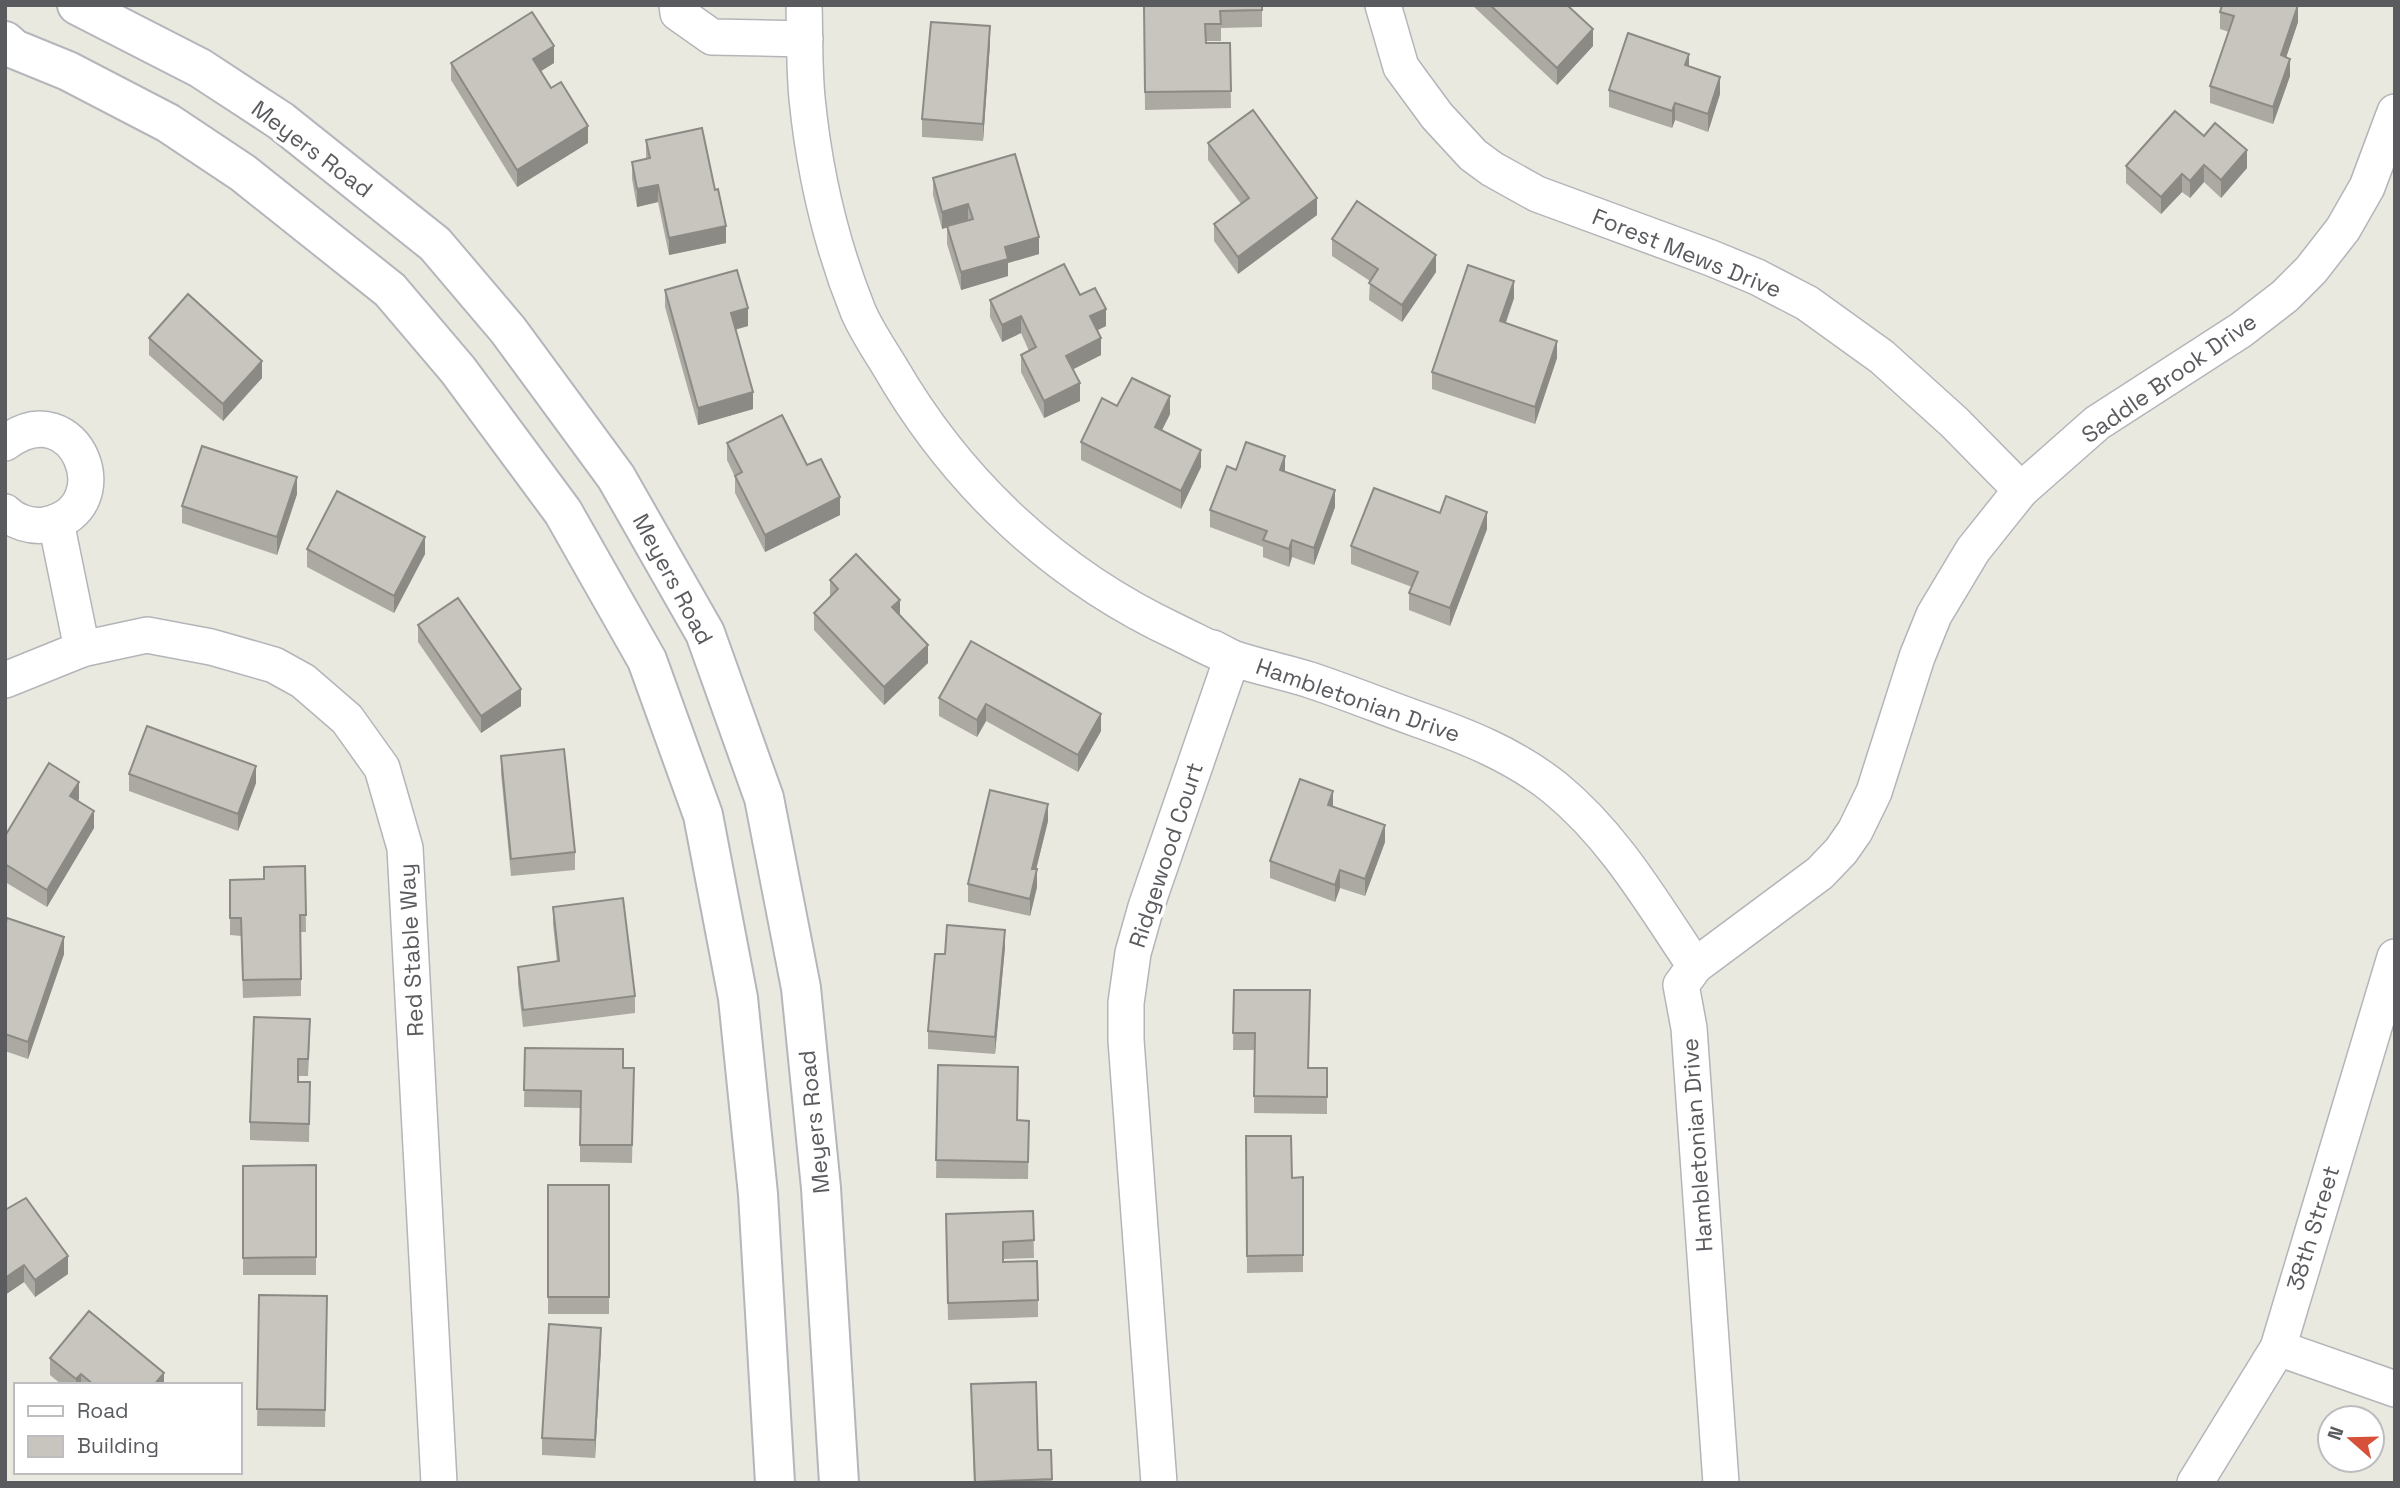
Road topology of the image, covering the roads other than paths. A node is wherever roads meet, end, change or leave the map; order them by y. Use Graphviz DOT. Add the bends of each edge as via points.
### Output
graph roads {
  1 [pos="77,5"];
  2 [pos="677,5"];
  3 [pos="1383,5"];
  4 [pos="804,22"];
  5 [pos="5,41"];
  6 [pos="2395,113"];
  7 [pos="5,443"];
  8 [pos="2021,490"];
  9 [pos="5,512"];
  10 [pos="57,522"];
  11 [pos="82,649"];
  12 [pos="1232,658"];
  13 [pos="5,680"];
  14 [pos="2395,957"];
  15 [pos="1695,966"];
  16 [pos="2278,1348"];
  17 [pos="2395,1389"];
  18 [pos="439,1483"];
  19 [pos="775,1483"];
  20 [pos="839,1483"];
  21 [pos="1159,1483"];
  22 [pos="1721,1483"];
  23 [pos="2195,1483"];
  1 -- 20 [label="street, Meyers Road" via="200,68 281,121 435,244 508,330 617,477 705,633 764,798 801,988 821,1188"];
  2 -- 4 [label="street" via="678,13 712,37"];
  3 -- 8 [label="street, Forest Mews Drive" via="1401,67 1473,155 1537,194 1711,258 1807,303 1882,356"];
  4 -- 12 [label="street" via="807,94 825,208 859,313 907,397 969,479 1024,534 1077,575"];
  5 -- 19 [label="street" via="168,123 243,173 390,290 458,370 563,512 647,660 703,815 738,998 758,1194"];
  6 -- 8 [label="street, Saddle Brook Drive" via="2367,187 2343,229 2311,270 2241,330 2097,423"];
  7 -- 10 [label="street" via="35,429 50,430 76,446 87,474 86,489 79,503"];
  8 -- 15 [label="street, Saddle Brook Drive" via="1973,550 1934,615 1874,792 1855,831 1820,873"];
  9 -- 10 [label="street" via="24,523"];
  10 -- 11 [label="street"];
  11 -- 13 [label="street, Red Stable Way"];
  11 -- 18 [label="street, Red Stable Way" via="147,635 211,647 274,666 303,681 347,719 382,768 405,848"];
  12 -- 15 [label="street, Hambletonian Drive" via="1307,679 1444,728 1519,763 1582,811 1619,853"];
  12 -- 21 [label="street, Ridgewood Court" via="1146,907 1126,1003"];
  14 -- 16 [label="street, 38th Street"];
  15 -- 22 [label="street, Hambletonian Drive" via="1681,985 1689,1028"];
  16 -- 17 [label="street"];
  16 -- 23 [label="street, 38th Street"];
}
